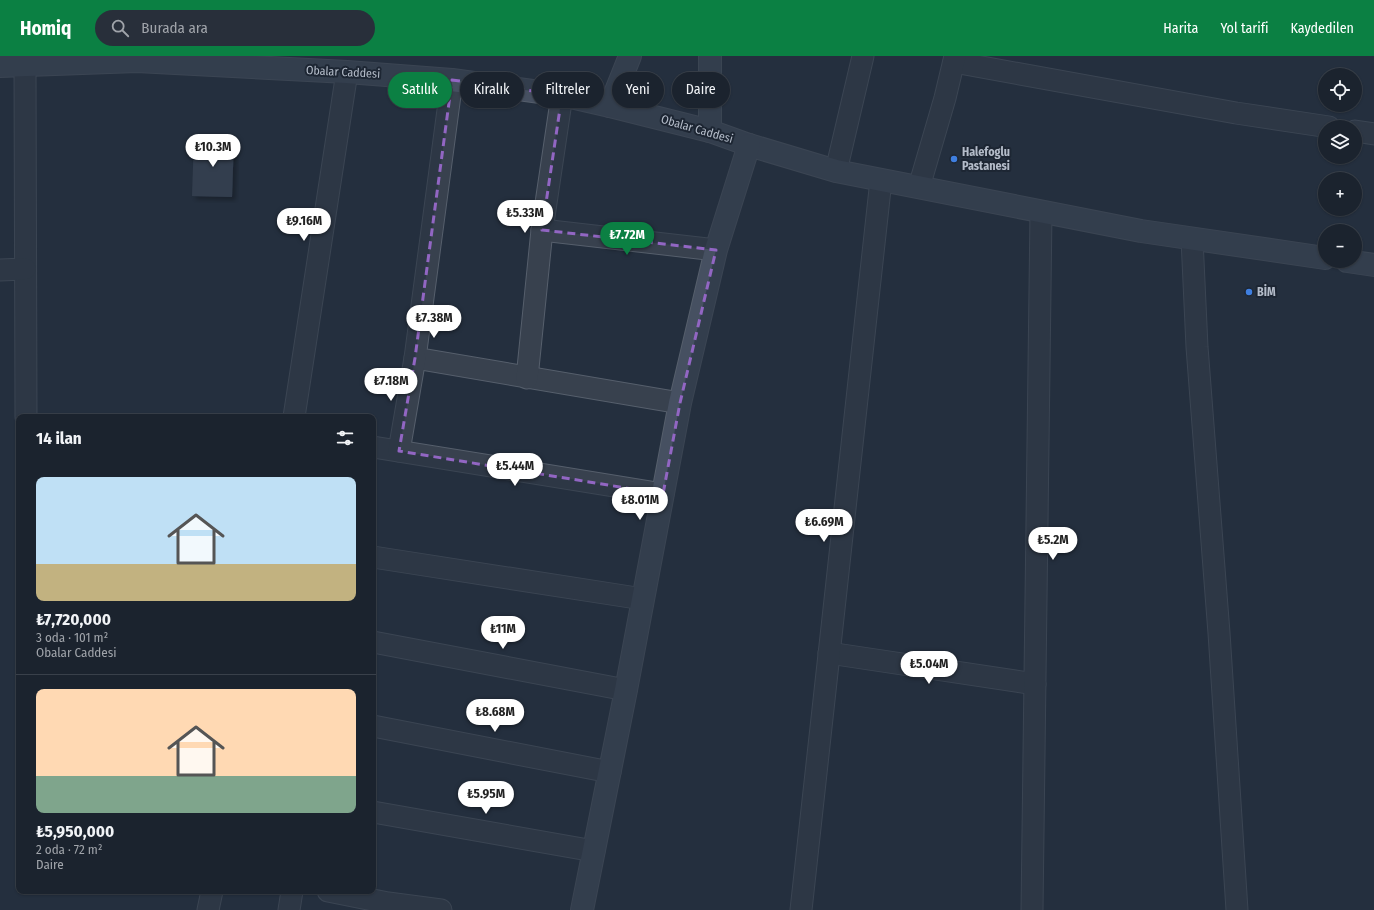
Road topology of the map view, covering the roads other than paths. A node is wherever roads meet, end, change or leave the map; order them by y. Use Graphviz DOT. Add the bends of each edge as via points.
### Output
graph roads {
  1 [pos="630,56"];
  2 [pos="710,56"];
  3 [pos="864,56"];
  4 [pos="955,59"];
  5 [pos="25,65"];
  6 [pos="0,66"];
  7 [pos="347,72"];
  8 [pos="388,75"];
  9 [pos="452,80"];
  10 [pos="532,91"];
  11 [pos="604,105"];
  12 [pos="610,106"];
  13 [pos="448,108"];
  14 [pos="560,108"];
  15 [pos="1318,125"];
  16 [pos="710,131"];
  17 [pos="1362,132"];
  18 [pos="1374,134"];
  19 [pos="750,145"];
  20 [pos="836,171"];
  21 [pos="881,180"];
  22 [pos="919,187"];
  23 [pos="1041,212"];
  24 [pos="542,230"];
  25 [pos="1192,239"];
  26 [pos="716,250"];
  27 [pos="1318,257"];
  28 [pos="1362,263"];
  29 [pos="1374,265"];
  30 [pos="25,269"];
  31 [pos="0,270"];
  32 [pos="415,358"];
  33 [pos="527,378"];
  34 [pos="680,403"];
  35 [pos="26,414"];
  36 [pos="294,414"];
  37 [pos="376,447"];
  38 [pos="399,451"];
  39 [pos="663,494"];
  40 [pos="376,558"];
  41 [pos="643,599"];
  42 [pos="376,643"];
  43 [pos="829,653"];
  44 [pos="1035,684"];
  45 [pos="626,690"];
  46 [pos="376,727"];
  47 [pos="610,772"];
  48 [pos="376,813"];
  49 [pos="594,851"];
  50 [pos="211,894"];
  51 [pos="292,894"];
  52 [pos="340,894"];
  53 [pos="387,906"];
  54 [pos="208,910"];
  55 [pos="289,910"];
  56 [pos="441,910"];
  57 [pos="582,910"];
  58 [pos="801,910"];
  59 [pos="1032,910"];
  60 [pos="1237,910"];
  1 -- 12 [label="main road"];
  2 -- 16 [label="main road"];
  3 -- 20 [label="street"];
  4 -- 15 [label="street" via="1236,113"];
  4 -- 22 [label="street"];
  5 -- 6 [label="main road, Obalar Caddesi"];
  5 -- 7 [label="main road, Obalar Caddesi" via="137,61"];
  5 -- 30 [label="street"];
  7 -- 8 [label="main road, Obalar Caddesi"];
  7 -- 36 [label="street"];
  9 -- 10 [label="main road, Obalar Caddesi"];
  11 -- 12 [label="main road, Obalar Caddesi"];
  12 -- 16 [label="main road, Obalar Caddesi"];
  13 -- 32 [label="street"];
  14 -- 24 [label="street"];
  16 -- 19 [label="main road, Obalar Caddesi"];
  17 -- 18 [label="street"];
  19 -- 20 [label="main road, Obalar Caddesi"];
  19 -- 26 [label="main road"];
  20 -- 21 [label="main road, Obalar Caddesi"];
  21 -- 22 [label="main road, Obalar Caddesi"];
  21 -- 43 [label="street"];
  22 -- 23 [label="main road, Obalar Caddesi"];
  23 -- 25 [label="main road, Obalar Caddesi"];
  23 -- 44 [label="street"];
  24 -- 26 [label="street"];
  24 -- 33 [label="street"];
  25 -- 27 [label="main road, Obalar Caddesi"];
  25 -- 60 [label="street" via="1197,346"];
  26 -- 34 [label="main road"];
  28 -- 29 [label="main road"];
  30 -- 31 [label="street"];
  30 -- 35 [label="street"];
  32 -- 33 [label="street"];
  32 -- 38 [label="street"];
  33 -- 34 [label="street"];
  34 -- 39 [label="main road"];
  37 -- 38 [label="street"];
  38 -- 39 [label="street"];
  39 -- 41 [label="main road"];
  40 -- 41 [label="street"];
  41 -- 45 [label="main road"];
  42 -- 45 [label="street"];
  43 -- 44 [label="street"];
  43 -- 58 [label="street"];
  44 -- 59 [label="street"];
  45 -- 47 [label="main road"];
  46 -- 47 [label="street"];
  47 -- 49 [label="main road"];
  48 -- 49 [label="street"];
  49 -- 57 [label="main road"];
  50 -- 54 [label="street"];
  51 -- 55 [label="street"];
  52 -- 53 [label="street"];
  53 -- 56 [label="street"];
}
